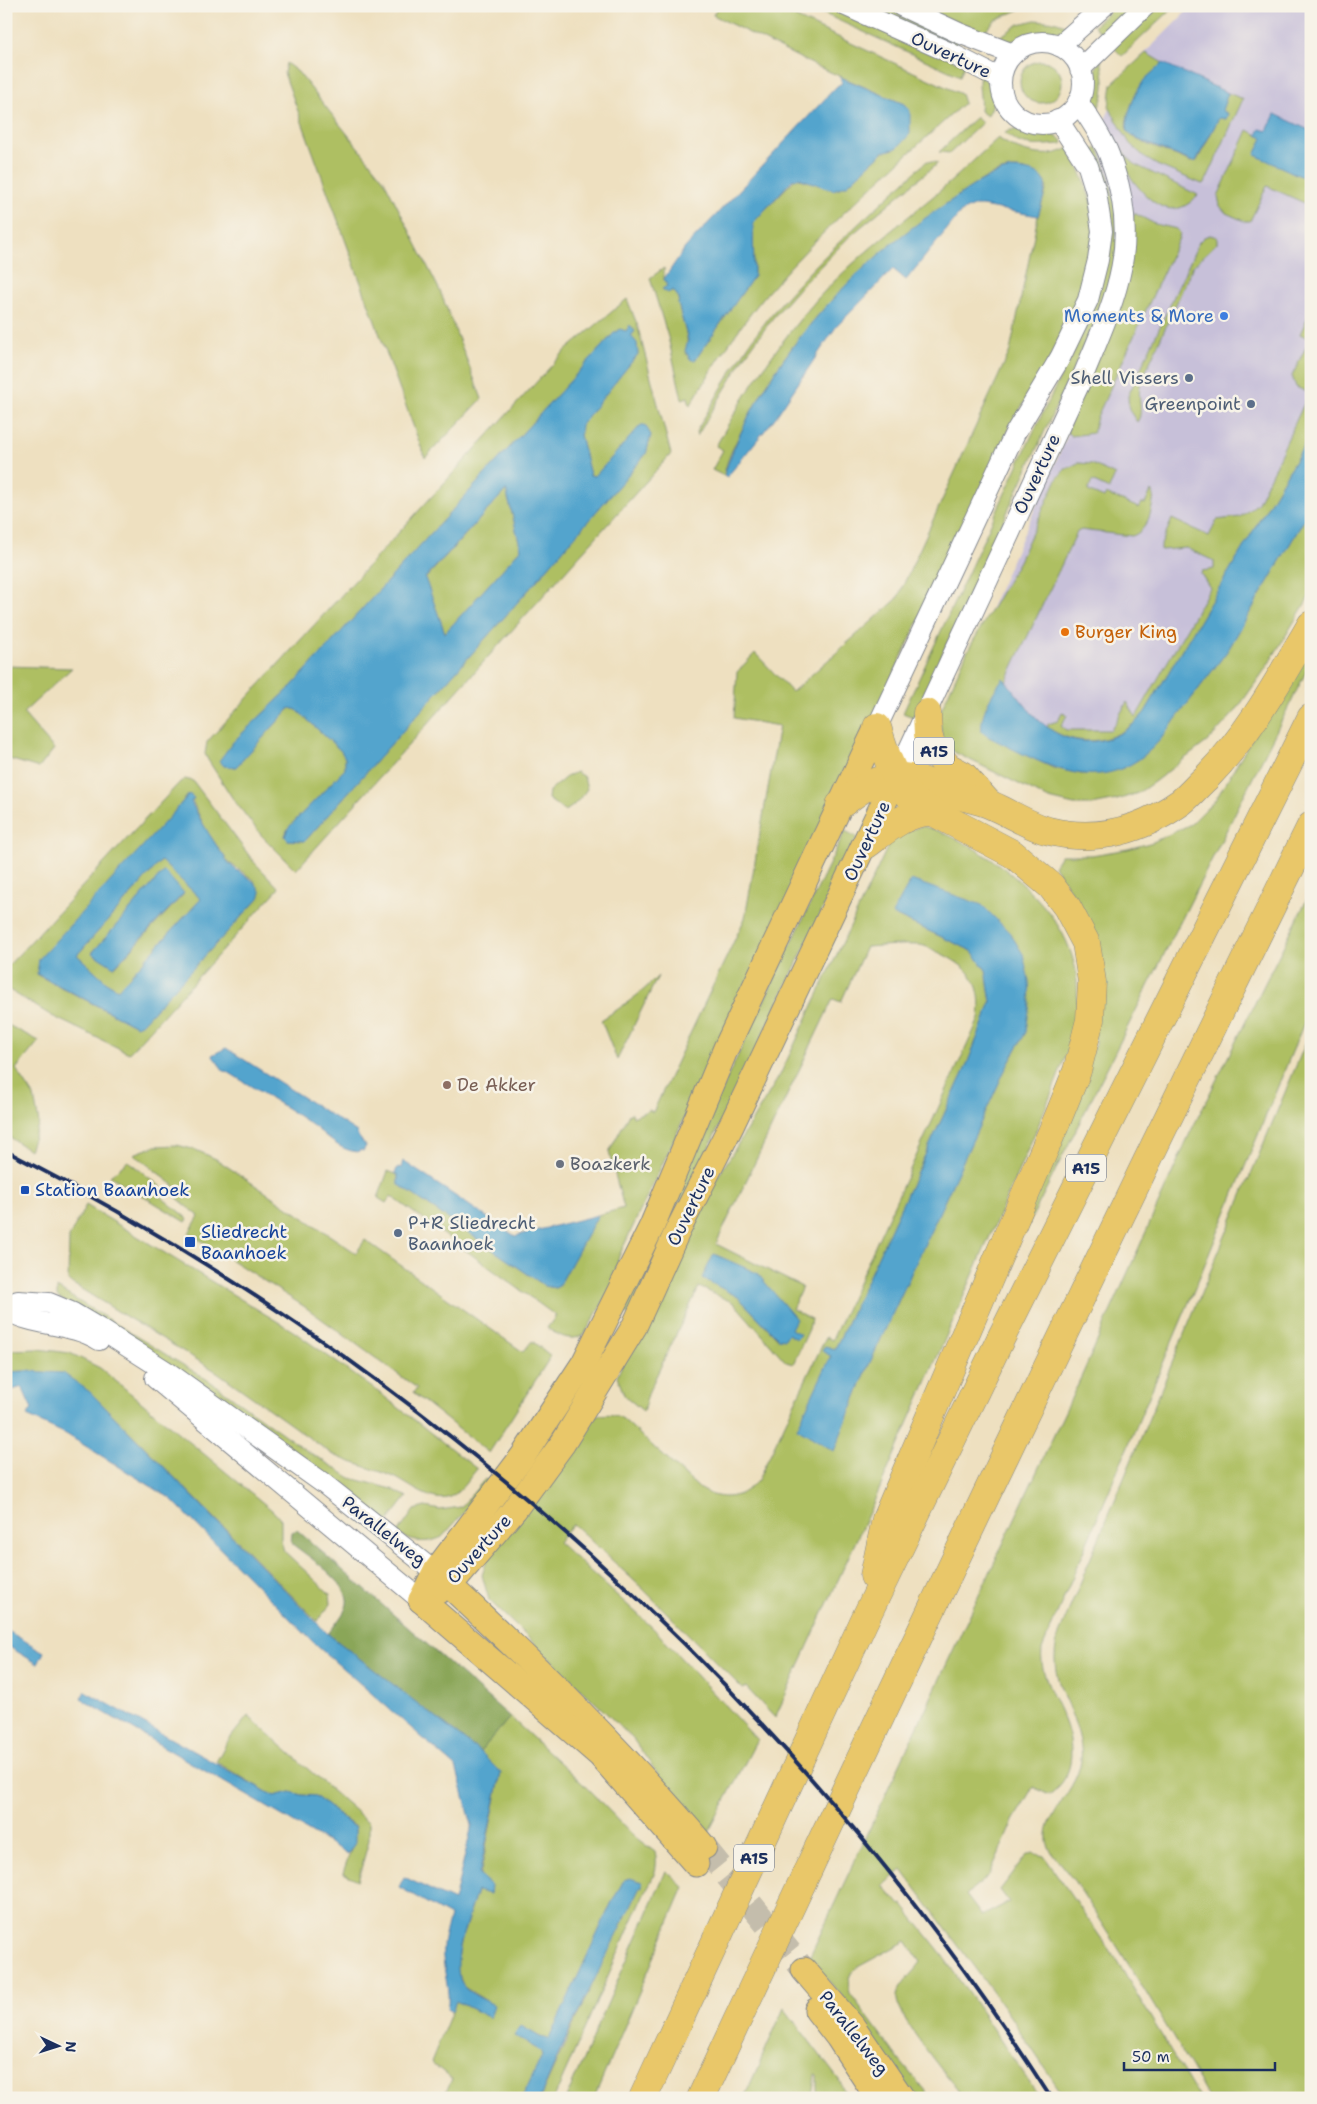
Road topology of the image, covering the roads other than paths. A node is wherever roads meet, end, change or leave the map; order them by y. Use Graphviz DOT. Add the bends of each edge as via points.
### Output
graph roads {
  1 [pos="846,6"];
  2 [pos="901,6"];
  3 [pos="1104,6"];
  4 [pos="1145,6"];
  5 [pos="1059,46"];
  6 [pos="1013,54"];
  7 [pos="1080,69"];
  8 [pos="1002,79"];
  9 [pos="1078,102"];
  10 [pos="1058,120"];
  11 [pos="1311,625"];
  12 [pos="927,713"];
  13 [pos="1311,718"];
  14 [pos="877,727"];
  15 [pos="896,777"];
  16 [pos="989,804"];
  17 [pos="840,805"];
  18 [pos="930,812"];
  19 [pos="1311,826"];
  20 [pos="866,845"];
  21 [pos="6,1308"];
  22 [pos="442,1579"];
  23 [pos="421,1600"];
  24 [pos="865,1619"];
  25 [pos="842,1795"];
  26 [pos="643,2098"];
  27 [pos="701,2098"];
  28 [pos="722,2098"];
  29 [pos="878,2098"];
  30 [pos="902,2098"];
  1 -- 8 [label="street, Ouverture"];
  2 -- 6 [label="street, Ouverture"];
  3 -- 5 [label="street"];
  4 -- 7 [label="street"];
  5 -- 6 [label="street" via="1035,43"];
  5 -- 7 [label="street" via="1068,52"];
  6 -- 8 [label="street"];
  7 -- 9 [label="street" via="1082,86"];
  8 -- 10 [label="street" via="1003,96 1018,116 1034,122"];
  9 -- 10 [label="street"];
  9 -- 12 [label="street, Ouverture" via="1105,145 1119,184 1126,224 1123,259 1110,308 1083,376"];
  10 -- 14 [label="street, Ouverture" via="1088,166 1096,192 1102,231 1088,300 1060,358 1015,433"];
  11 -- 16 [label="highway, A15" via="1260,712 1229,754 1182,801 1145,823 1110,835 1078,835 1050,831"];
  12 -- 15 [label="street, Ouverture"];
  12 -- 16 [label="highway, A15" via="932,748"];
  13 -- 24 [label="highway, A15" via="1000,1340"];
  14 -- 15 [label="highway, A15" via="886,760"];
  14 -- 17 [label="main road, Ouverture"];
  15 -- 16 [label="highway, A15" via="917,778"];
  15 -- 17 [label="highway, A15" via="869,784"];
  15 -- 18 [label="highway, A15" via="905,792"];
  15 -- 20 [label="main road, Ouverture"];
  17 -- 22 [label="main road, Ouverture" via="726,1048 652,1226 584,1363"];
  18 -- 20 [label="highway" via="921,812 898,822"];
  18 -- 24 [label="highway, A15" via="1013,854 1051,886 1067,906 1086,943 1092,982 1090,1020 1077,1071 1058,1118 886,1520"];
  19 -- 25 [label="highway"];
  20 -- 22 [label="main road, Ouverture" via="634,1327 563,1443 514,1510"];
  21 -- 22 [label="street, Parallelweg" via="18,1301 49,1303 100,1329 168,1373 323,1484"];
  21 -- 23 [label="street, Parallelweg" via="20,1318 87,1333 143,1369"];
  22 -- 23 [label="main road, Ouverture"];
  22 -- 23 [label="main road, Parallelweg" via="516,1647 663,1799 700,1855 600,1755"];
  24 -- 26 [label="highway, A15"];
  25 -- 27 [label="highway"];
  25 -- 28 [label="highway" via="810,1901"];
  29 -- 30 [label="main road, Parallelweg" via="801,1977 853,2027"];
}
